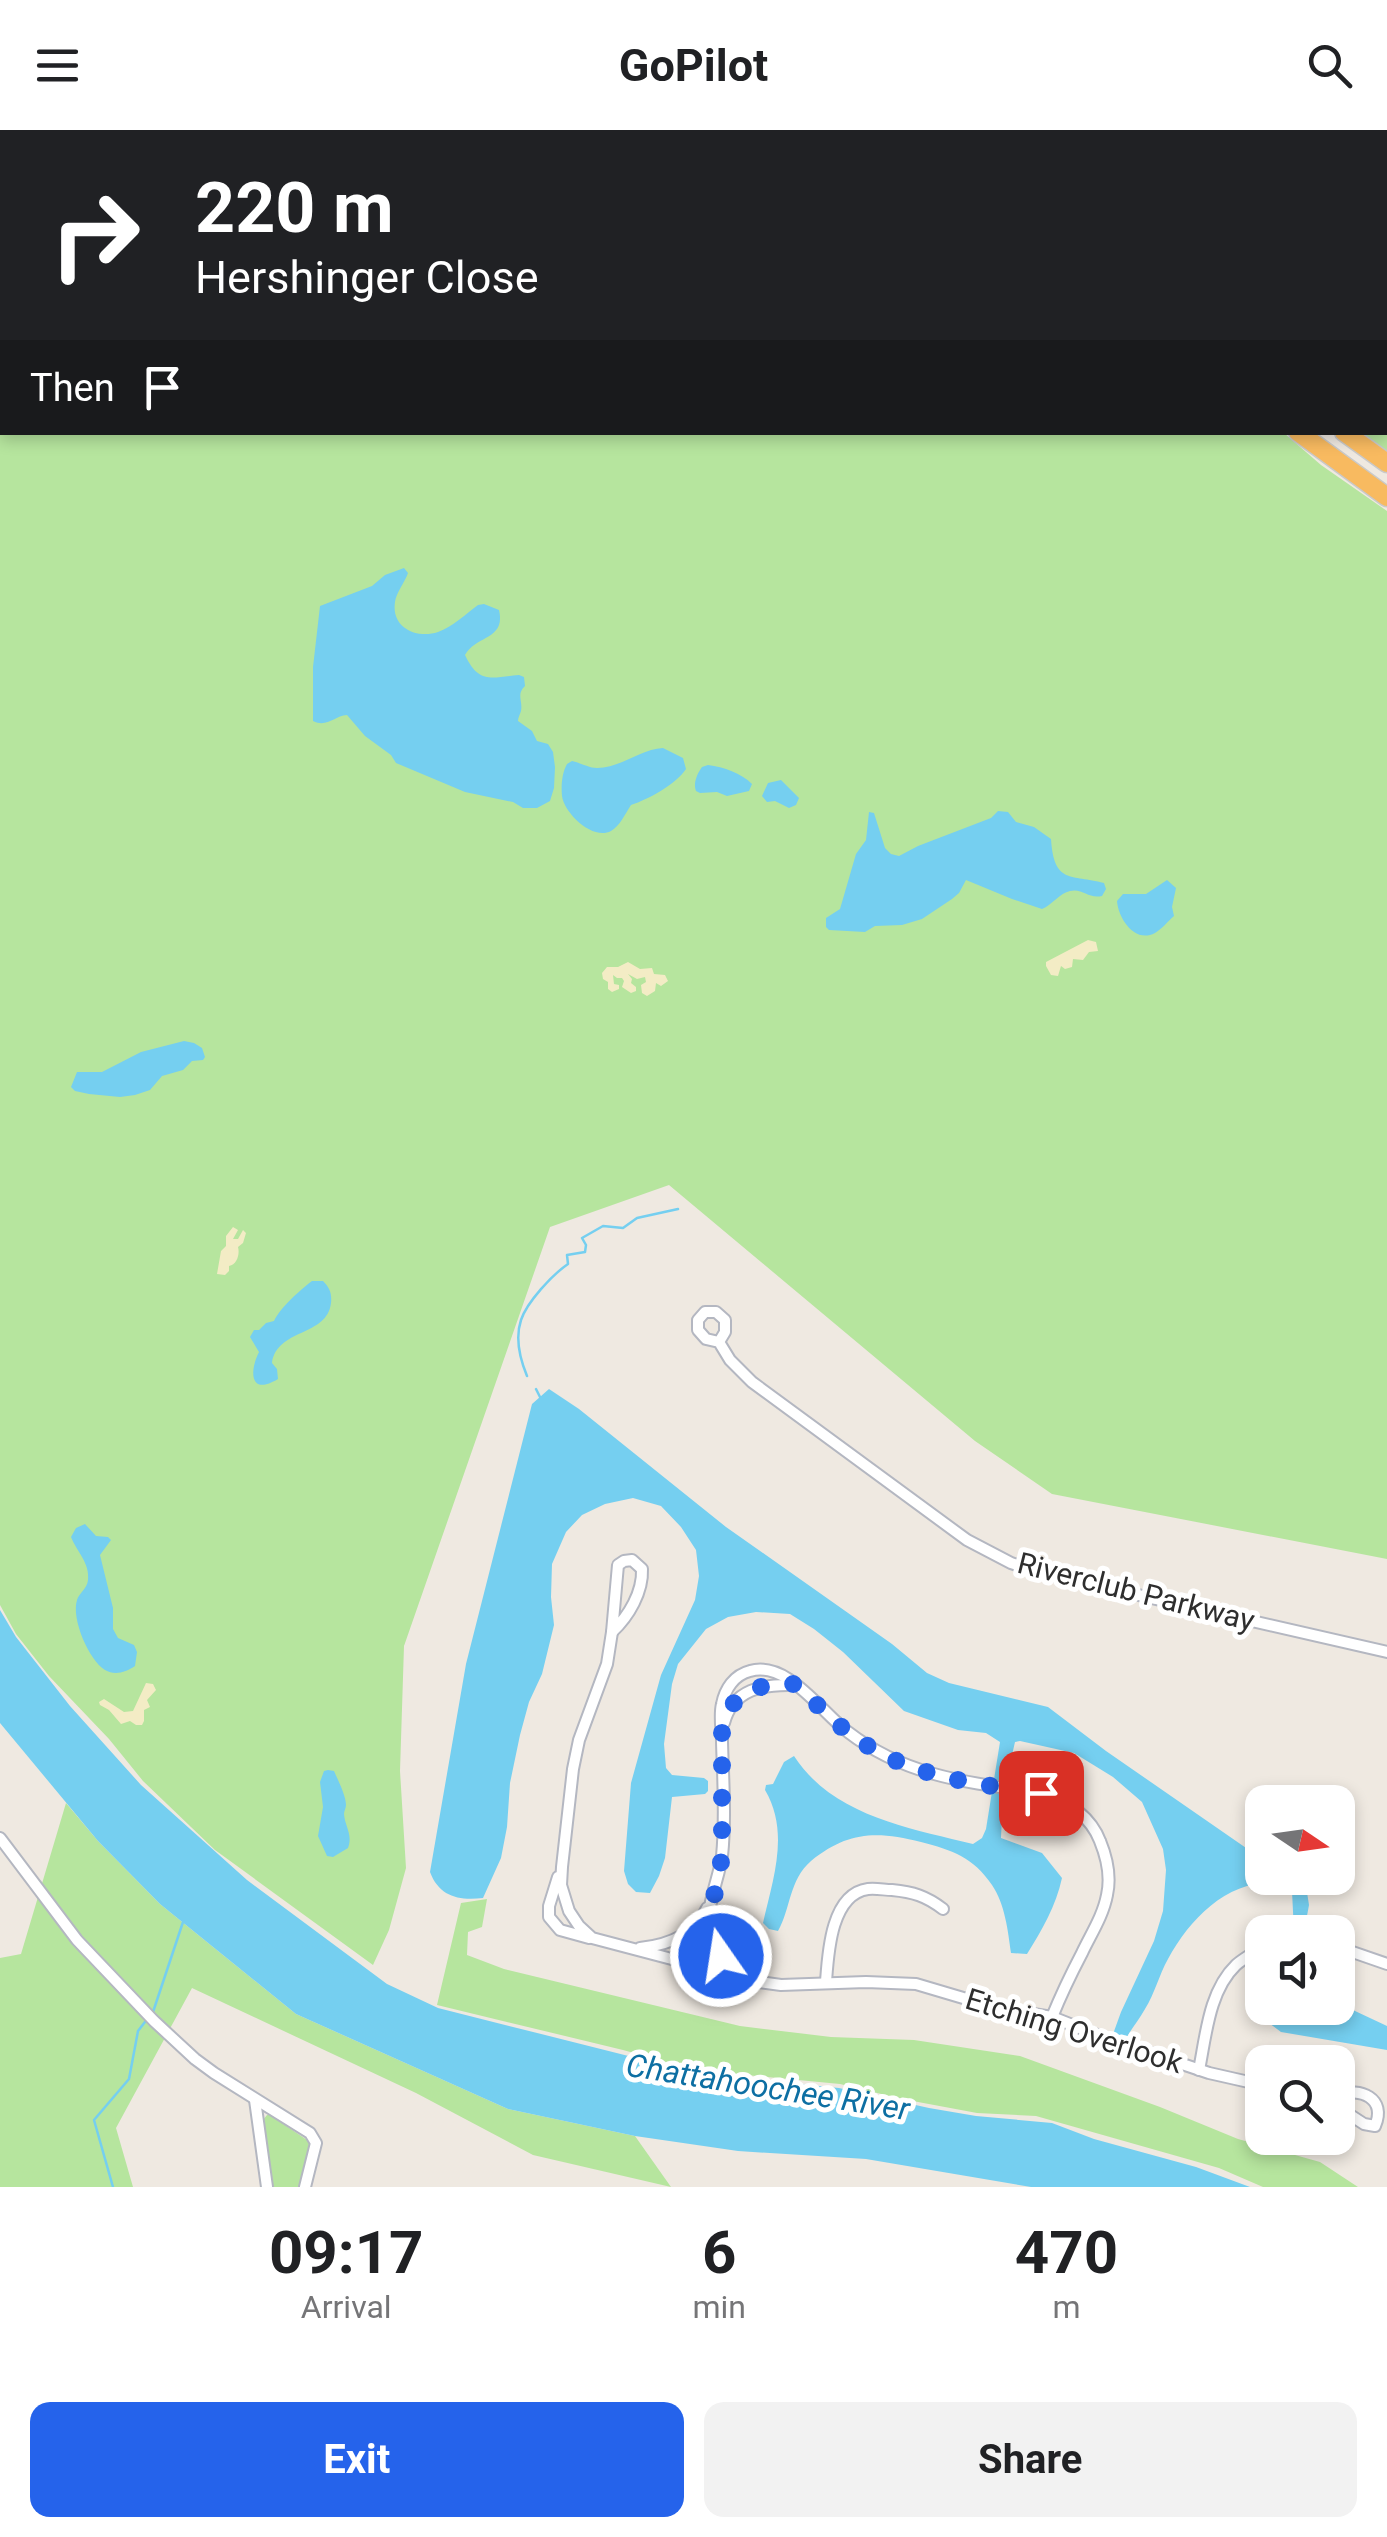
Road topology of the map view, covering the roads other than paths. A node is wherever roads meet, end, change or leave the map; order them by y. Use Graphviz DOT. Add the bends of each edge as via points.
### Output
graph roads {
  1 [pos="1302,435"];
  2 [pos="1348,435"];
  3 [pos="1387,463"];
  4 [pos="1387,497"];
  5 [pos="719,1342"];
  6 [pos="612,1632"];
  7 [pos="1387,1652"];
  8 [pos="795,1684"];
  9 [pos="722,1728"];
  10 [pos="0,1838"];
  11 [pos="562,1867"];
  12 [pos="714,1893"];
  13 [pos="943,1909"];
  14 [pos="592,1938"];
  15 [pos="624,1947"];
  16 [pos="1355,1953"];
  17 [pos="1245,1958"];
  18 [pos="1387,1964"];
  19 [pos="742,1978"];
  20 [pos="826,1982"];
  21 [pos="1052,2018"];
  22 [pos="1198,2070"];
  23 [pos="1245,2082"];
  24 [pos="1355,2091"];
  25 [pos="255,2100"];
  26 [pos="1355,2118"];
  27 [pos="267,2187"];
  28 [pos="305,2187"];
  1 -- 4 [label="highway"];
  2 -- 3 [label="highway"];
  5 -- 7 [label="street, Riverclub Parkway" via="752,1382 1000,1558"];
  6 -- 6 [label="street, Etching Overlook" via="641,1583 642,1569 632,1560 618,1565"];
  6 -- 11 [label="street, Etching Overlook" via="573,1769"];
  8 -- 9 [label="street" via="750,1690 732,1704"];
  8 -- 9 [label="street" via="766,1669 738,1676 722,1700"];
  8 -- 21 [label="street" via="846,1731 898,1763 1041,1793 1071,1805 1096,1830 1108,1892"];
  9 -- 12 [label="street" via="722,1857"];
  10 -- 25 [label="street" via="78,1940 141,2008 195,2059"];
  11 -- 14 [label="street, Etching Overlook" via="569,1911"];
  11 -- 14 [label="street, Etching Overlook" via="549,1917 560,1930"];
  12 -- 15 [label="street" via="703,1916 683,1934 660,1946"];
  12 -- 19 [label="street" via="709,1922 715,1946"];
  13 -- 20 [label="street" via="916,1893 856,1893 837,1919"];
  14 -- 15 [label="street, Etching Overlook"];
  15 -- 19 [label="street, Etching Overlook"];
  16 -- 18 [label="street"];
  17 -- 22 [label="street" via="1219,1988"];
  19 -- 20 [label="street, Etching Overlook" via="781,1985"];
  20 -- 21 [label="street, Etching Overlook" via="916,1984"];
  21 -- 22 [label="street, Etching Overlook"];
  22 -- 23 [label="street, Etching Overlook"];
  24 -- 26 [label="street" via="1379,2100 1384,2116 1375,2126"];
  25 -- 27 [label="street"];
  25 -- 28 [label="street" via="310,2132 316,2143"];
}
